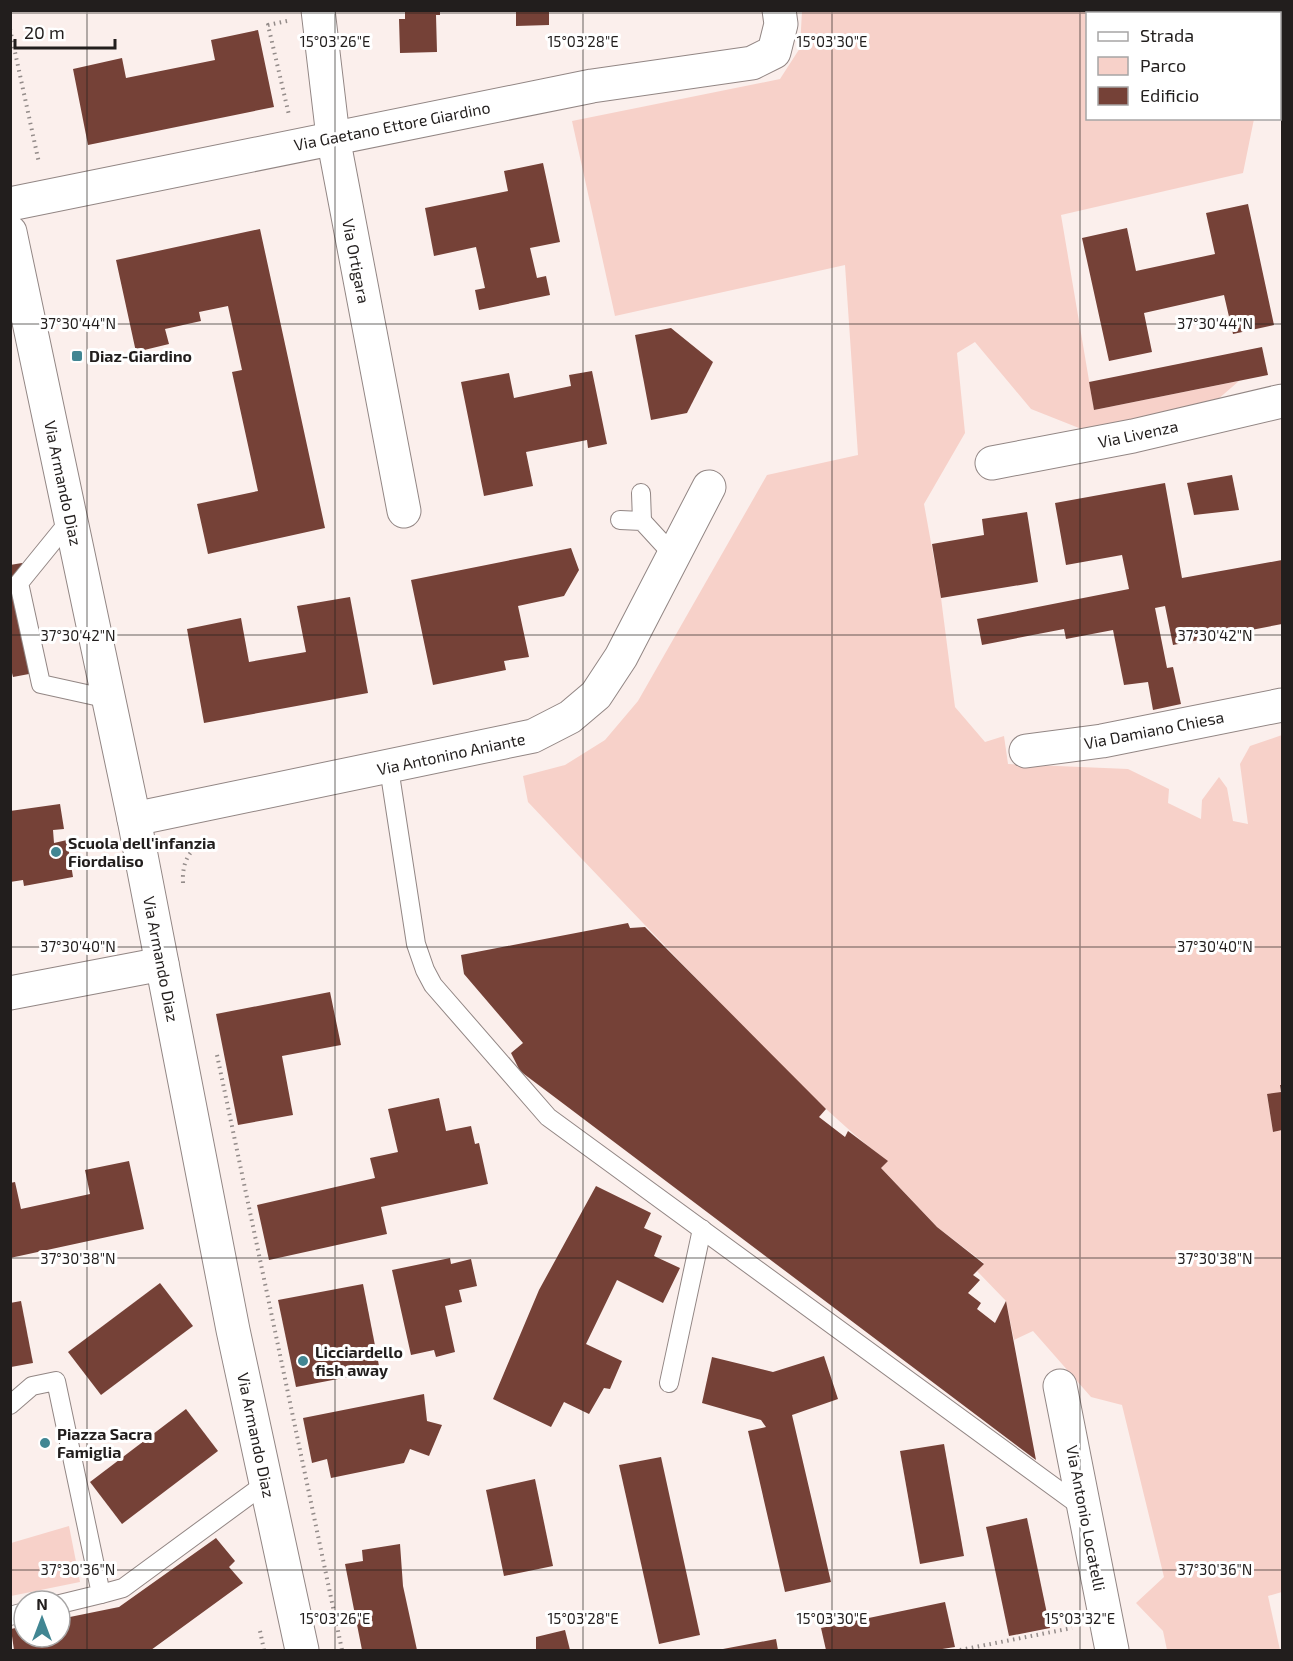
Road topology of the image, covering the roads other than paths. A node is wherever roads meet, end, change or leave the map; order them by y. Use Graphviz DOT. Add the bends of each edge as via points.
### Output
graph roads {
  1 [pos="779,10"];
  2 [pos="304,16"];
  3 [pos="333,137"];
  4 [pos="10,204"];
  5 [pos="10,232"];
  6 [pos="1282,401"];
  7 [pos="992,463"];
  8 [pos="710,487"];
  9 [pos="641,493"];
  10 [pos="404,511"];
  11 [pos="71,519"];
  12 [pos="620,520"];
  13 [pos="642,521"];
  14 [pos="675,557"];
  15 [pos="109,699"];
  16 [pos="1282,705"];
  17 [pos="1026,751"];
  18 [pos="389,768"];
  19 [pos="134,819"];
  20 [pos="162,964"];
  21 [pos="10,993"];
  22 [pos="702,1229"];
  23 [pos="669,1383"];
  24 [pos="1060,1386"];
  25 [pos="10,1405"];
  26 [pos="266,1483"];
  27 [pos="1083,1508"];
  28 [pos="101,1594"];
  29 [pos="72,1601"];
  30 [pos="302,1650"];
  31 [pos="1112,1650"];
  1 -- 3 [label="street, Via Gaetano Ettore Giardino" via="781,24 774,52 752,63 592,86"];
  2 -- 3 [label="street, Via Ortigara"];
  3 -- 4 [label="street, Via Gaetano Ettore Giardino"];
  3 -- 10 [label="street, Via Ortigara"];
  5 -- 11 [label="street, Via Armando Diaz"];
  6 -- 7 [label="street, Via Livenza" via="1133,436"];
  8 -- 14 [label="street, Via Antonino Aniante"];
  9 -- 13 [label="lane"];
  11 -- 15 [label="street, Via Armando Diaz"];
  11 -- 15 [label="lane" via="19,583 41,684"];
  12 -- 13 [label="lane"];
  13 -- 14 [label="lane"];
  14 -- 18 [label="street, Via Antonino Aniante" via="621,657 596,695 570,717 534,736"];
  15 -- 19 [label="street, Via Armando Diaz"];
  16 -- 17 [label="street, Via Damiano Chiesa" via="1101,741"];
  18 -- 19 [label="street, Via Antonino Aniante"];
  18 -- 22 [label="lane" via="417,944 424,970 433,984 548,1117"];
  19 -- 20 [label="street, Via Armando Diaz"];
  20 -- 21 [label="street"];
  20 -- 26 [label="street, Via Armando Diaz"];
  22 -- 23 [label="lane"];
  22 -- 27 [label="lane"];
  24 -- 27 [label="street, Via Antonio Locatelli"];
  25 -- 28 [label="lane" via="32,1386 56,1381"];
  26 -- 28 [label="lane" via="123,1588"];
  26 -- 30 [label="street, Via Armando Diaz"];
  27 -- 31 [label="street, Via Antonio Locatelli"];
  28 -- 29 [label="lane"];
}
